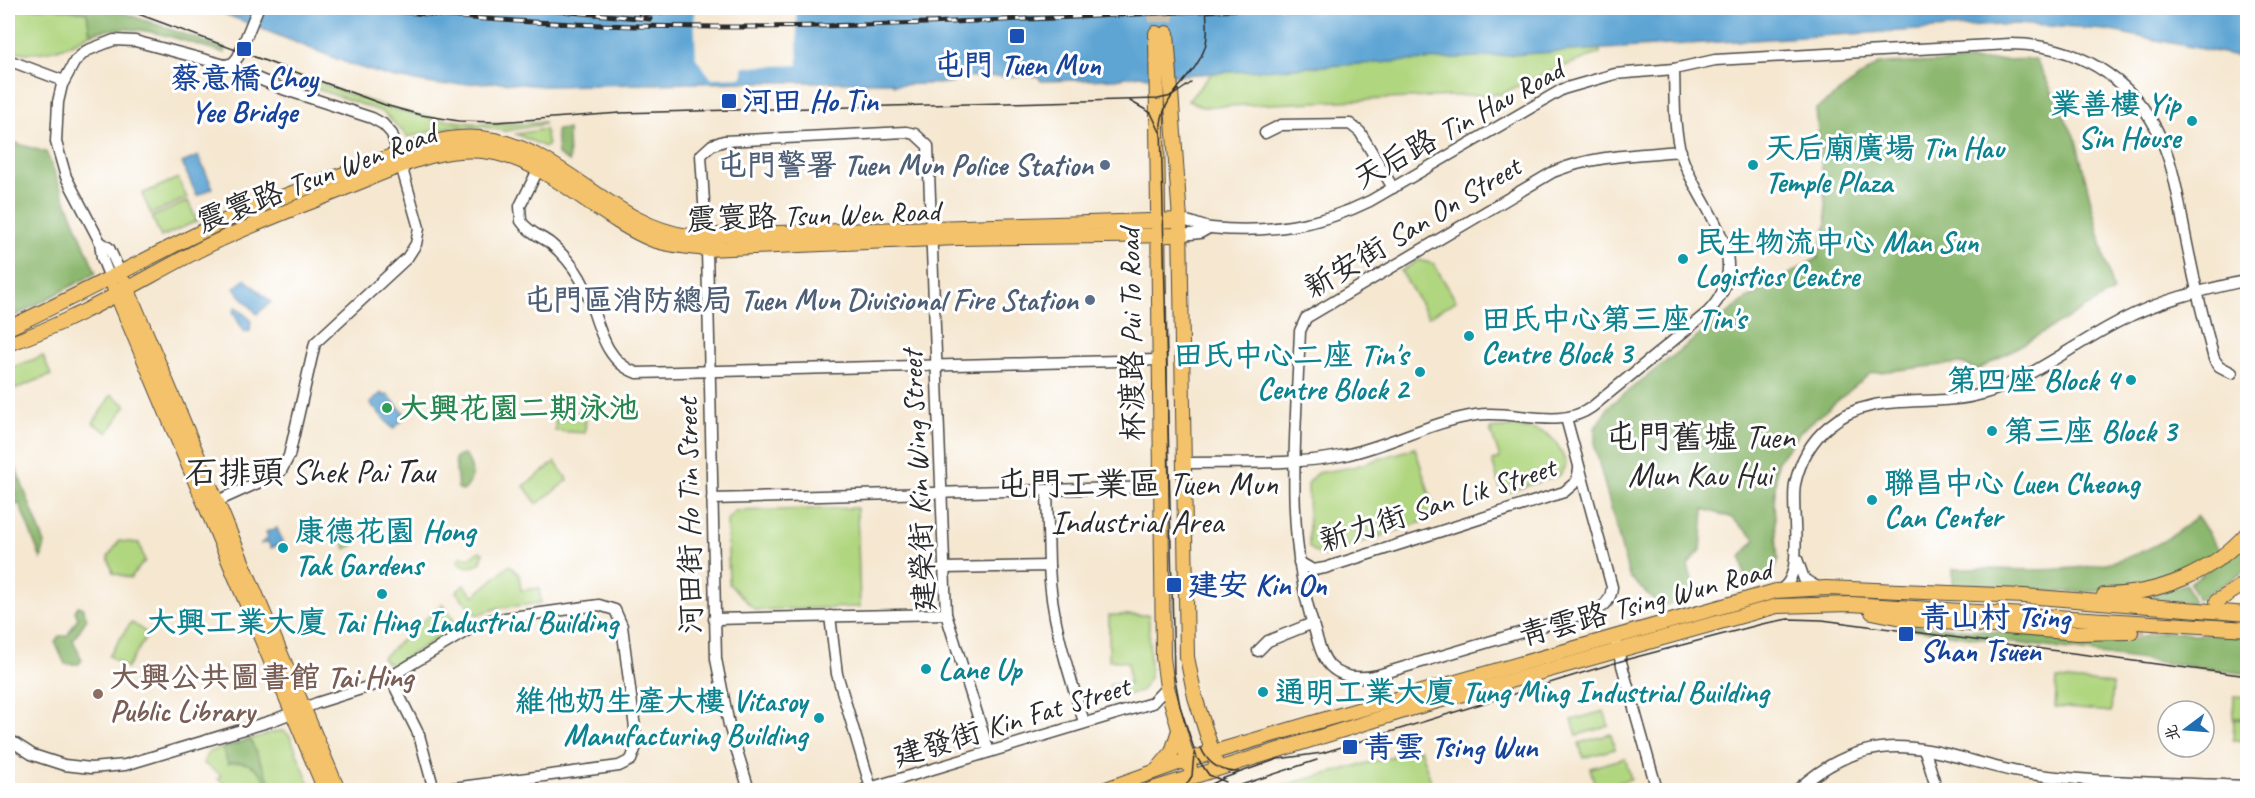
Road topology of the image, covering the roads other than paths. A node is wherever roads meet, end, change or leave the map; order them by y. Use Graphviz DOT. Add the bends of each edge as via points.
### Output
graph roads {
  1 [pos="258,8"];
  2 [pos="1162,33"];
  3 [pos="8,60"];
  4 [pos="225,65"];
  5 [pos="1674,69"];
  6 [pos="1163,80"];
  7 [pos="64,81"];
  8 [pos="1265,132"];
  9 [pos="928,146"];
  10 [pos="1680,151"];
  11 [pos="399,160"];
  12 [pos="538,170"];
  13 [pos="1392,188"];
  14 [pos="1156,220"];
  15 [pos="1180,220"];
  16 [pos="1209,228"];
  17 [pos="931,233"];
  18 [pos="1157,235"];
  19 [pos="1180,235"];
  20 [pos="706,243"];
  21 [pos="115,275"];
  22 [pos="2247,280"];
  23 [pos="2197,292"];
  24 [pos="123,293"];
  25 [pos="8,328"];
  26 [pos="8,344"];
  27 [pos="1158,360"];
  28 [pos="935,365"];
  29 [pos="709,372"];
  30 [pos="2232,373"];
  31 [pos="1566,418"];
  32 [pos="1295,459"];
  33 [pos="1184,463"];
  34 [pos="1579,468"];
  35 [pos="1160,487"];
  36 [pos="1047,490"];
  37 [pos="941,491"];
  38 [pos="712,499"];
  39 [pos="211,504"];
  40 [pos="2247,532"];
  41 [pos="1795,550"];
  42 [pos="1299,562"];
  43 [pos="1049,566"];
  44 [pos="943,568"];
  45 [pos="2247,582"];
  46 [pos="1776,591"];
  47 [pos="1822,596"];
  48 [pos="2024,596"];
  49 [pos="2217,601"];
  50 [pos="946,614"];
  51 [pos="2247,614"];
  52 [pos="830,616"];
  53 [pos="714,619"];
  54 [pos="1313,623"];
  55 [pos="2247,629"];
  56 [pos="2131,632"];
  57 [pos="1614,636"];
  58 [pos="1618,650"];
  59 [pos="1258,651"];
  60 [pos="390,677"];
  61 [pos="1167,687"];
  62 [pos="298,710"];
  63 [pos="1084,722"];
  64 [pos="1179,730"];
  65 [pos="8,739"];
  66 [pos="1925,751"];
  67 [pos="989,752"];
  68 [pos="1213,753"];
  69 [pos="1187,760"];
  70 [pos="1218,768"];
  71 [pos="1156,772"];
  72 [pos="1192,776"];
  73 [pos="2247,786"];
  74 [pos="867,789"];
  75 [pos="325,790"];
  76 [pos="338,790"];
  77 [pos="436,790"];
  78 [pos="749,790"];
  79 [pos="1103,790"];
  80 [pos="1150,790"];
  81 [pos="1657,790"];
  82 [pos="1797,790"];
  83 [pos="1937,790"];
  1 -- 4 [label="street" via="238,57"];
  2 -- 6 [label="main road, 杯渡路 Pui To Road"];
  3 -- 7 [label="street"];
  4 -- 7 [label="street" via="135,41 114,40 86,51"];
  4 -- 11 [label="street" via="378,121 392,134"];
  5 -- 10 [label="street"];
  5 -- 13 [label="street, 天后路 Tin Hau Road" via="1615,74 1563,89"];
  5 -- 23 [label="street, 天后路 Tin Hau Road" via="1714,60 2010,44 2037,45 2073,54 2118,81 2140,104 2158,132 2173,173"];
  6 -- 14 [label="main road, 杯渡路 Pui To Road"];
  6 -- 15 [label="main road, 杯渡路 Pui To Road"];
  7 -- 21 [label="street" via="56,123 60,159 100,242 102,258"];
  8 -- 13 [label="street" via="1281,124 1350,124 1360,132"];
  9 -- 17 [label="street, 建榮街 Kin Wing Street"];
  9 -- 20 [label="street, 河田街 Ho Tin Street" via="915,134 906,132 730,140 712,145 701,155"];
  10 -- 31 [label="street" via="1726,246 1729,270 1722,293 1707,312 1592,407"];
  10 -- 32 [label="street, 新安街 San On Street" via="1608,156 1553,172 1311,313 1300,331"];
  11 -- 12 [label="main road, 震寰路 Tsun Wen Road" via="471,150 511,157"];
  11 -- 20 [label="main road, 震寰路 Tsun Wen Road" via="451,138 503,142 541,158 652,226"];
  11 -- 21 [label="main road, 震寰路 Tsun Wen Road" via="275,200"];
  11 -- 24 [label="main road, 震寰路 Tsun Wen Road" via="230,235"];
  11 -- 39 [label="street" via="419,228 414,249 315,343 283,468"];
  12 -- 20 [label="main road, 震寰路 Tsun Wen Road" via="648,237 670,245"];
  12 -- 29 [label="street" via="520,206 521,221 557,249 574,269 615,360 643,374"];
  13 -- 16 [label="street, 天后路 Tin Hau Road" via="1356,208 1309,224"];
  14 -- 15 [label="main road, 震寰路 Tsun Wen Road"];
  14 -- 17 [label="main road, 震寰路 Tsun Wen Road"];
  14 -- 18 [label="main road, 杯渡路 Pui To Road"];
  15 -- 16 [label="street, 天后路 Tin Hau Road"];
  15 -- 19 [label="main road, 杯渡路 Pui To Road"];
  16 -- 19 [label="street, 天后路 Tin Hau Road" via="1200,234"];
  17 -- 18 [label="main road, 震寰路 Tsun Wen Road"];
  17 -- 20 [label="main road, 震寰路 Tsun Wen Road"];
  17 -- 28 [label="street, 建榮街 Kin Wing Street"];
  18 -- 19 [label="main road, 震寰路 Tsun Wen Road"];
  18 -- 27 [label="main road, 杯渡路 Pui To Road"];
  19 -- 33 [label="main road, 杯渡路 Pui To Road"];
  20 -- 29 [label="street, 河田街 Ho Tin Street"];
  21 -- 24 [label="main road"];
  21 -- 25 [label="main road, 震寰路 Tsun Wen Road"];
  22 -- 23 [label="street"];
  23 -- 30 [label="street, 天后路 Tin Hau Road" via="2214,359"];
  23 -- 41 [label="street" via="2169,299 2123,319 1994,391 1951,401 1871,405 1839,419 1810,447 1798,473 1793,502"];
  24 -- 26 [label="main road, 震寰路 Tsun Wen Road"];
  24 -- 39 [label="main road"];
  27 -- 28 [label="street"];
  27 -- 35 [label="main road, 杯渡路 Pui To Road"];
  28 -- 29 [label="street"];
  28 -- 37 [label="street, 建榮街 Kin Wing Street"];
  29 -- 38 [label="street, 河田街 Ho Tin Street"];
  31 -- 32 [label="street" via="1498,413 1474,416 1340,456"];
  31 -- 34 [label="street, 新安街 San On Street"];
  32 -- 33 [label="street"];
  32 -- 42 [label="street, 新安街 San On Street"];
  33 -- 68 [label="main road, 杯渡路 Pui To Road" via="1187,657"];
  34 -- 42 [label="street, 新力街 San Lik Street" via="1576,481 1564,492 1320,569 1307,568"];
  34 -- 54 [label="street, 新安街 San On Street" via="1612,587 1602,608 1364,678 1346,675 1330,665"];
  35 -- 36 [label="street"];
  35 -- 61 [label="main road, 杯渡路 Pui To Road"];
  36 -- 37 [label="street"];
  36 -- 43 [label="street"];
  37 -- 38 [label="street"];
  37 -- 44 [label="street, 建榮街 Kin Wing Street"];
  38 -- 53 [label="street, 河田街 Ho Tin Street"];
  39 -- 62 [label="main road"];
  40 -- 48 [label="main road" via="2210,565 2159,588 2119,595"];
  41 -- 46 [label="street" via="1791,580"];
  41 -- 47 [label="street" via="1804,579"];
  42 -- 54 [label="street, 新安街 San On Street"];
  43 -- 44 [label="street"];
  43 -- 63 [label="street" via="1058,639"];
  44 -- 50 [label="street, 建榮街 Kin Wing Street"];
  45 -- 49 [label="main road"];
  46 -- 47 [label="main road, 青雲路 Tsing Wun Road"];
  46 -- 57 [label="main road, 青雲路 Tsing Wun Road"];
  47 -- 48 [label="main road, 青雲路 Tsing Wun Road"];
  47 -- 55 [label="main road, 青雲路 Tsing Wun Road"];
  47 -- 56 [label="main road" via="1907,619 2085,634"];
  47 -- 58 [label="main road, 青雲路 Tsing Wun Road"];
  48 -- 51 [label="main road, 青雲路 Tsing Wun Road"];
  50 -- 52 [label="street"];
  50 -- 67 [label="street, 建榮街 Kin Wing Street"];
  52 -- 53 [label="street"];
  52 -- 74 [label="street" via="837,674"];
  53 -- 78 [label="street, 河田街 Ho Tin Street" via="721,689"];
  54 -- 59 [label="street" via="1268,640"];
  57 -- 58 [label="street"];
  57 -- 68 [label="main road, 青雲路 Tsing Wun Road"];
  58 -- 70 [label="main road, 青雲路 Tsing Wun Road"];
  58 -- 81 [label="street"];
  60 -- 62 [label="street"];
  60 -- 77 [label="street" via="419,735"];
  60 -- 77 [label="street" via="491,620 599,605 611,608 620,617 637,744 631,760 619,766"];
  61 -- 63 [label="street, 建發街 Kin Fat Street" via="1152,703"];
  61 -- 64 [label="main road, 杯渡路 Pui To Road"];
  62 -- 65 [label="street" via="202,743 108,768 53,762"];
  62 -- 75 [label="main road"];
  62 -- 76 [label="main road"];
  63 -- 67 [label="street, 建發街 Kin Fat Street"];
  64 -- 69 [label="main road, 杯渡路 Pui To Road"];
  64 -- 71 [label="main road" via="1172,752"];
  66 -- 73 [label="street" via="2044,776"];
  66 -- 82 [label="street" via="1892,747 1850,755 1823,769"];
  66 -- 83 [label="street"];
  67 -- 74 [label="street, 建發街 Kin Fat Street"];
  68 -- 69 [label="main road, 青雲路 Tsing Wun Road"];
  68 -- 70 [label="main road, 杯渡路 Pui To Road"];
  69 -- 71 [label="main road, 青雲路 Tsing Wun Road"];
  69 -- 72 [label="main road, 杯渡路 Pui To Road"];
  70 -- 72 [label="main road, 青雲路 Tsing Wun Road"];
  71 -- 79 [label="main road, 青雲路 Tsing Wun Road"];
  72 -- 80 [label="main road, 青雲路 Tsing Wun Road"];
}
